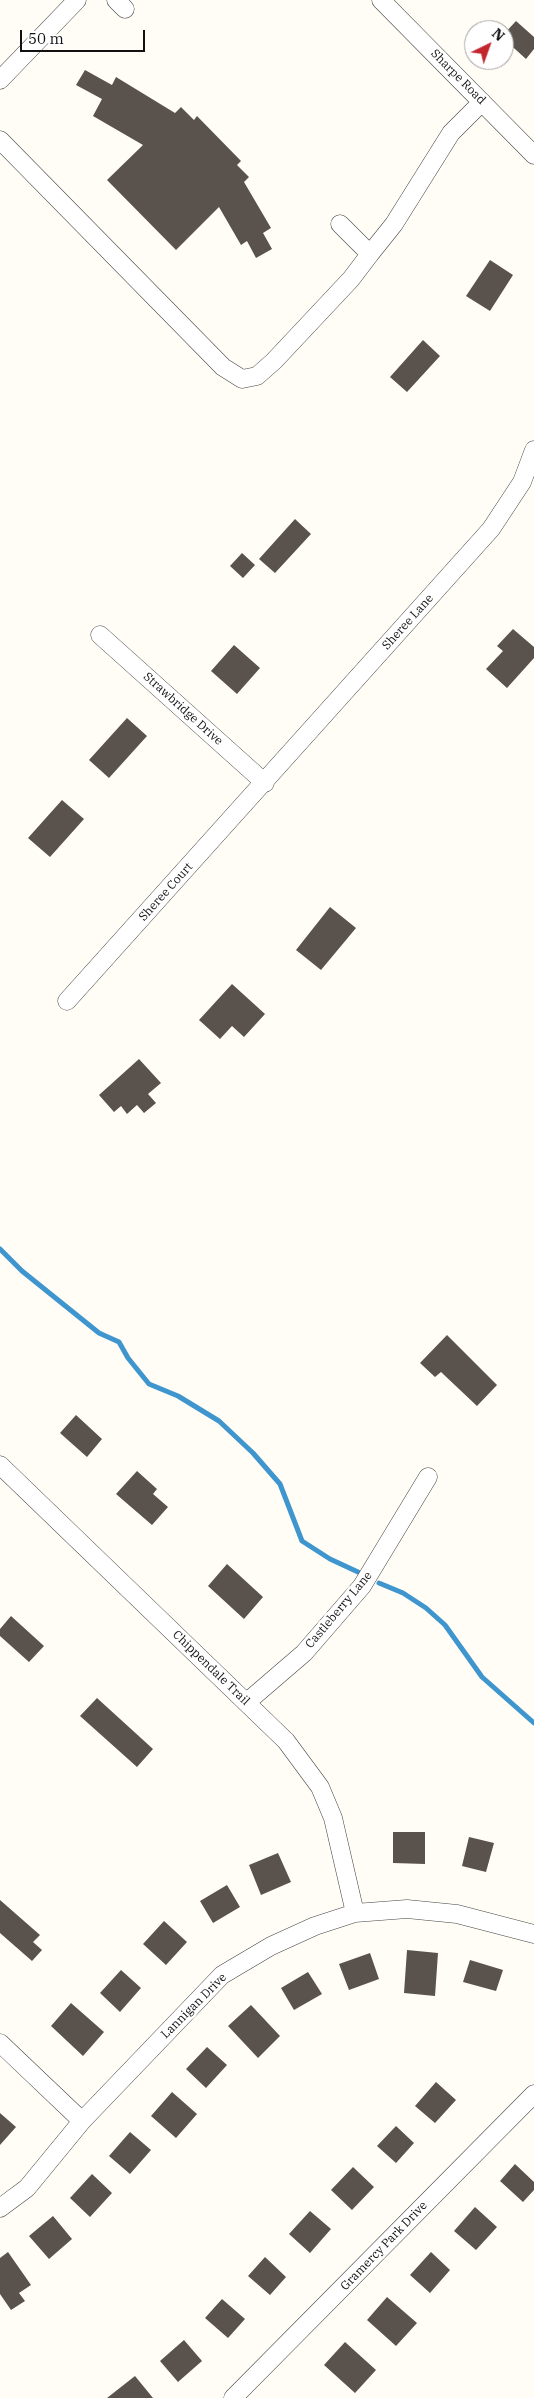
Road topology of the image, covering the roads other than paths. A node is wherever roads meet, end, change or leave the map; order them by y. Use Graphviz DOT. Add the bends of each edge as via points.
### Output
graph roads {
  1 [pos="77,0"];
  2 [pos="381,0"];
  3 [pos="0,80"];
  4 [pos="482,102"];
  5 [pos="0,140"];
  6 [pos="534,155"];
  7 [pos="340,224"];
  8 [pos="370,254"];
  9 [pos="534,450"];
  10 [pos="100,635"];
  11 [pos="265,783"];
  12 [pos="67,1001"];
  13 [pos="0,1465"];
  14 [pos="428,1478"];
  15 [pos="247,1702"];
  16 [pos="355,1913"];
  17 [pos="534,1934"];
  18 [pos="0,2042"];
  19 [pos="534,2094"];
  20 [pos="82,2121"];
  21 [pos="0,2208"];
  22 [pos="234,2398"];
  1 -- 3 [label="street"];
  2 -- 4 [label="street, Sharpe Road"];
  4 -- 6 [label="street, Sharpe Road"];
  4 -- 8 [label="street" via="451,133 394,224"];
  5 -- 8 [label="street" via="223,367 242,379 258,376 274,361 351,279"];
  7 -- 8 [label="street"];
  9 -- 11 [label="street, Sheree Lane" via="522,482 491,530"];
  10 -- 11 [label="street, Strawbridge Drive"];
  11 -- 12 [label="street, Sheree Court"];
  13 -- 15 [label="street, Chippendale Trail"];
  14 -- 15 [label="street, Castleberry Lane" via="362,1586 304,1653"];
  15 -- 16 [label="street, Chippendale Trail" via="286,1741 320,1787 333,1818"];
  16 -- 17 [label="street, Lannigan Drive" via="407,1909 457,1914"];
  16 -- 20 [label="street, Lannigan Drive" via="279,1942 222,1975"];
  18 -- 20 [label="street"];
  19 -- 22 [label="street, Gramercy Park Drive"];
  20 -- 21 [label="street, Lannigan Drive" via="27,2188"];
}
